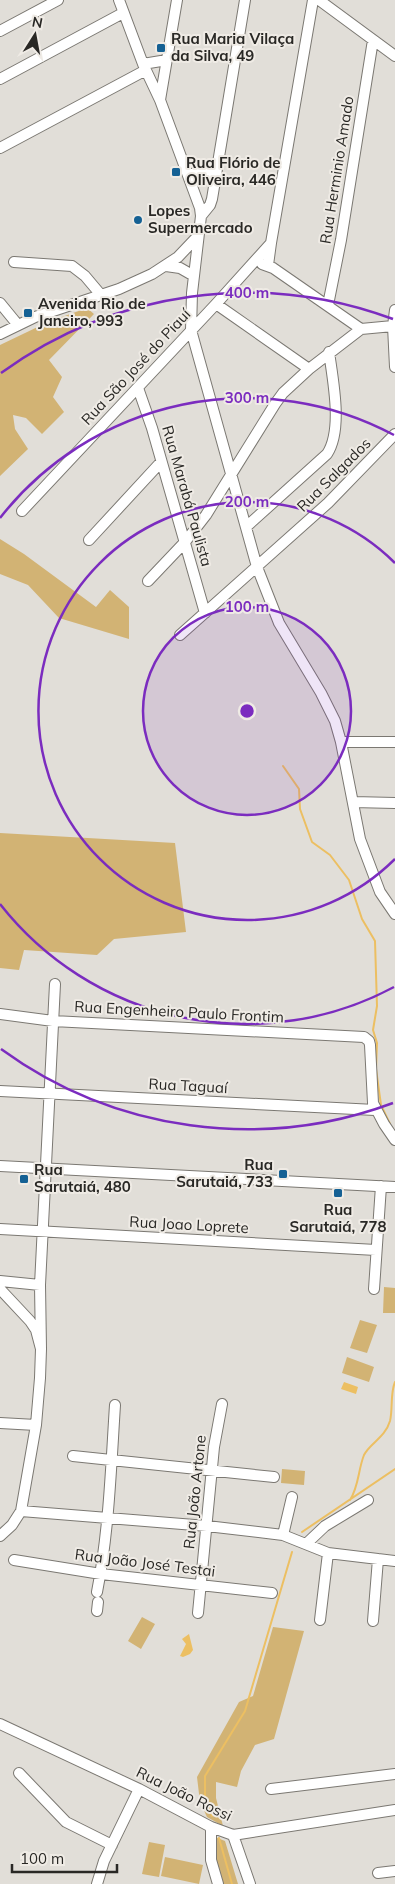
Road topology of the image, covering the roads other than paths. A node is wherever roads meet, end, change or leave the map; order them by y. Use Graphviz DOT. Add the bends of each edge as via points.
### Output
graph roads {
  1 [pos="58,0"];
  2 [pos="119,0"];
  3 [pos="177,0"];
  4 [pos="245,0"];
  5 [pos="313,0"];
  6 [pos="319,0"];
  7 [pos="123,13"];
  8 [pos="0,31"];
  9 [pos="373,40"];
  10 [pos="395,56"];
  11 [pos="167,60"];
  12 [pos="145,67"];
  13 [pos="0,79"];
  14 [pos="160,100"];
  15 [pos="0,148"];
  16 [pos="217,166"];
  17 [pos="188,174"];
  18 [pos="214,186"];
  19 [pos="198,201"];
  20 [pos="201,216"];
  21 [pos="198,236"];
  22 [pos="271,243"];
  23 [pos="14,262"];
  24 [pos="252,265"];
  25 [pos="268,265"];
  26 [pos="166,266"];
  27 [pos="194,276"];
  28 [pos="101,295"];
  29 [pos="0,304"];
  30 [pos="216,304"];
  31 [pos="328,305"];
  32 [pos="395,310"];
  33 [pos="18,325"];
  34 [pos="393,326"];
  35 [pos="361,329"];
  36 [pos="191,330"];
  37 [pos="0,334"];
  38 [pos="329,352"];
  39 [pos="395,367"];
  40 [pos="309,369"];
  41 [pos="138,388"];
  42 [pos="395,434"];
  43 [pos="161,462"];
  44 [pos="232,473"];
  45 [pos="22,510"];
  46 [pos="246,527"];
  47 [pos="89,540"];
  48 [pos="185,542"];
  49 [pos="257,567"];
  50 [pos="148,581"];
  51 [pos="205,613"];
  52 [pos="180,635"];
  53 [pos="341,742"];
  54 [pos="395,742"];
  55 [pos="353,802"];
  56 [pos="395,802"];
  57 [pos="395,914"];
  58 [pos="54,984"];
  59 [pos="0,1014"];
  60 [pos="52,1021"];
  61 [pos="0,1091"];
  62 [pos="48,1094"];
  63 [pos="376,1110"];
  64 [pos="395,1140"];
  65 [pos="0,1166"];
  66 [pos="46,1169"];
  67 [pos="381,1186"];
  68 [pos="395,1187"];
  69 [pos="0,1229"];
  70 [pos="43,1231"];
  71 [pos="376,1250"];
  72 [pos="0,1281"];
  73 [pos="40,1285"];
  74 [pos="0,1289"];
  75 [pos="374,1289"];
  76 [pos="41,1349"];
  77 [pos="222,1404"];
  78 [pos="115,1405"];
  79 [pos="0,1423"];
  80 [pos="36,1426"];
  81 [pos="73,1456"];
  82 [pos="112,1460"];
  83 [pos="212,1471"];
  84 [pos="274,1477"];
  85 [pos="292,1497"];
  86 [pos="368,1500"];
  87 [pos="21,1511"];
  88 [pos="106,1518"];
  89 [pos="207,1526"];
  90 [pos="283,1535"];
  91 [pos="0,1536"];
  92 [pos="306,1544"];
  93 [pos="328,1553"];
  94 [pos="378,1559"];
  95 [pos="14,1560"];
  96 [pos="395,1561"];
  97 [pos="101,1574"];
  98 [pos="200,1584"];
  99 [pos="272,1592"];
  100 [pos="97,1601"];
  101 [pos="198,1613"];
  102 [pos="320,1620"];
  103 [pos="373,1621"];
  104 [pos="0,1724"];
  105 [pos="19,1773"];
  106 [pos="395,1774"];
  107 [pos="139,1789"];
  108 [pos="271,1789"];
  109 [pos="395,1810"];
  110 [pos="211,1827"];
  111 [pos="233,1835"];
  112 [pos="112,1845"];
  113 [pos="395,1871"];
  114 [pos="378,1873"];
  115 [pos="97,1884"];
  116 [pos="218,1884"];
  117 [pos="250,1884"];
  1 -- 8 [label="street"];
  2 -- 7 [label="street"];
  3 -- 11 [label="street"];
  4 -- 16 [label="street"];
  5 -- 22 [label="street"];
  6 -- 9 [label="street"];
  7 -- 12 [label="street"];
  7 -- 13 [label="street"];
  9 -- 10 [label="street"];
  9 -- 31 [label="street, Rua Herminio Amado"];
  11 -- 12 [label="street"];
  11 -- 14 [label="street"];
  12 -- 14 [label="street"];
  12 -- 15 [label="street"];
  14 -- 17 [label="street"];
  16 -- 17 [label="street" via="205,174"];
  16 -- 18 [label="street"];
  17 -- 19 [label="street"];
  18 -- 19 [label="street" via="206,198"];
  18 -- 20 [label="street" via="210,205"];
  19 -- 20 [label="street"];
  20 -- 21 [label="street"];
  21 -- 26 [label="street"];
  21 -- 27 [label="street"];
  22 -- 24 [label="street, Rua São José do Piauí"];
  22 -- 25 [label="street"];
  23 -- 28 [label="street" via="72,266 86,276"];
  24 -- 25 [label="street"];
  24 -- 30 [label="street, Rua São José do Piauí"];
  25 -- 31 [label="street"];
  26 -- 27 [label="street" via="180,268"];
  26 -- 28 [label="street" via="132,284"];
  27 -- 36 [label="street"];
  28 -- 33 [label="street"];
  29 -- 33 [label="street"];
  30 -- 36 [label="street, Rua São José do Piauí"];
  30 -- 40 [label="street"];
  31 -- 35 [label="street"];
  32 -- 34 [label="street"];
  33 -- 37 [label="street"];
  34 -- 35 [label="street"];
  34 -- 39 [label="street"];
  35 -- 38 [label="street"];
  36 -- 41 [label="street, Rua São José do Piauí"];
  36 -- 44 [label="street"];
  38 -- 40 [label="street"];
  38 -- 46 [label="street" via="335,428 332,446"];
  40 -- 44 [label="street" via="283,393"];
  41 -- 43 [label="street, Rua Marabá Paulista"];
  41 -- 45 [label="street, Rua São José do Piauí"];
  42 -- 49 [label="street, Rua Salgados" via="328,503"];
  43 -- 47 [label="street"];
  43 -- 48 [label="street, Rua Marabá Paulista"];
  44 -- 46 [label="street"];
  44 -- 48 [label="street"];
  46 -- 49 [label="street"];
  48 -- 50 [label="street"];
  48 -- 51 [label="street, Rua Marabá Paulista"];
  49 -- 51 [label="street, Rua Salgados"];
  49 -- 53 [label="street" via="279,623 329,708"];
  51 -- 52 [label="street, Rua Salgados"];
  53 -- 54 [label="street"];
  53 -- 55 [label="street"];
  55 -- 56 [label="street"];
  55 -- 57 [label="street" via="363,847 380,892"];
  58 -- 60 [label="street"];
  59 -- 60 [label="street, Rua Engenheiro Paulo Frontim"];
  60 -- 62 [label="street"];
  60 -- 63 [label="street, Rua Engenheiro Paulo Frontim" via="357,1036 367,1039 370,1045 372,1094"];
  61 -- 62 [label="street, Rua Taguaí"];
  62 -- 63 [label="street, Rua Taguaí"];
  62 -- 66 [label="street"];
  63 -- 64 [label="street"];
  65 -- 66 [label="street"];
  66 -- 67 [label="street"];
  66 -- 70 [label="street"];
  67 -- 68 [label="street"];
  67 -- 71 [label="street"];
  69 -- 70 [label="street, Rua Joao Loprete"];
  70 -- 71 [label="street, Rua Joao Loprete"];
  70 -- 73 [label="street"];
  71 -- 75 [label="street"];
  72 -- 73 [label="street"];
  73 -- 76 [label="street"];
  74 -- 76 [label="street" via="30,1320"];
  76 -- 80 [label="street"];
  77 -- 83 [label="street, Rua João Artone"];
  78 -- 82 [label="street"];
  79 -- 80 [label="street"];
  80 -- 87 [label="street"];
  81 -- 82 [label="street"];
  82 -- 83 [label="street"];
  82 -- 88 [label="street"];
  83 -- 84 [label="street"];
  83 -- 89 [label="street, Rua João Artone"];
  85 -- 90 [label="street"];
  86 -- 92 [label="street" via="324,1526"];
  87 -- 88 [label="street"];
  87 -- 91 [label="street"];
  88 -- 89 [label="street"];
  88 -- 97 [label="street"];
  89 -- 90 [label="street"];
  89 -- 98 [label="street, Rua João Artone"];
  90 -- 92 [label="street"];
  92 -- 93 [label="street"];
  93 -- 94 [label="street"];
  93 -- 102 [label="street"];
  94 -- 96 [label="street"];
  94 -- 103 [label="street"];
  95 -- 97 [label="street, Rua João José Testai"];
  97 -- 98 [label="street, Rua João José Testai"];
  97 -- 100 [label="street"];
  98 -- 99 [label="street, Rua João José Testai"];
  98 -- 101 [label="street, Rua João Artone"];
  104 -- 107 [label="street, Rua João Rossi"];
  105 -- 112 [label="street" via="66,1822"];
  106 -- 108 [label="street"];
  107 -- 110 [label="street, Rua João Rossi"];
  107 -- 112 [label="street"];
  109 -- 111 [label="street, Rua João Rossi"];
  110 -- 111 [label="street, Rua João Rossi"];
  110 -- 116 [label="street" via="212,1860"];
  111 -- 117 [label="street"];
  112 -- 115 [label="street"];
  113 -- 114 [label="street"];
}
